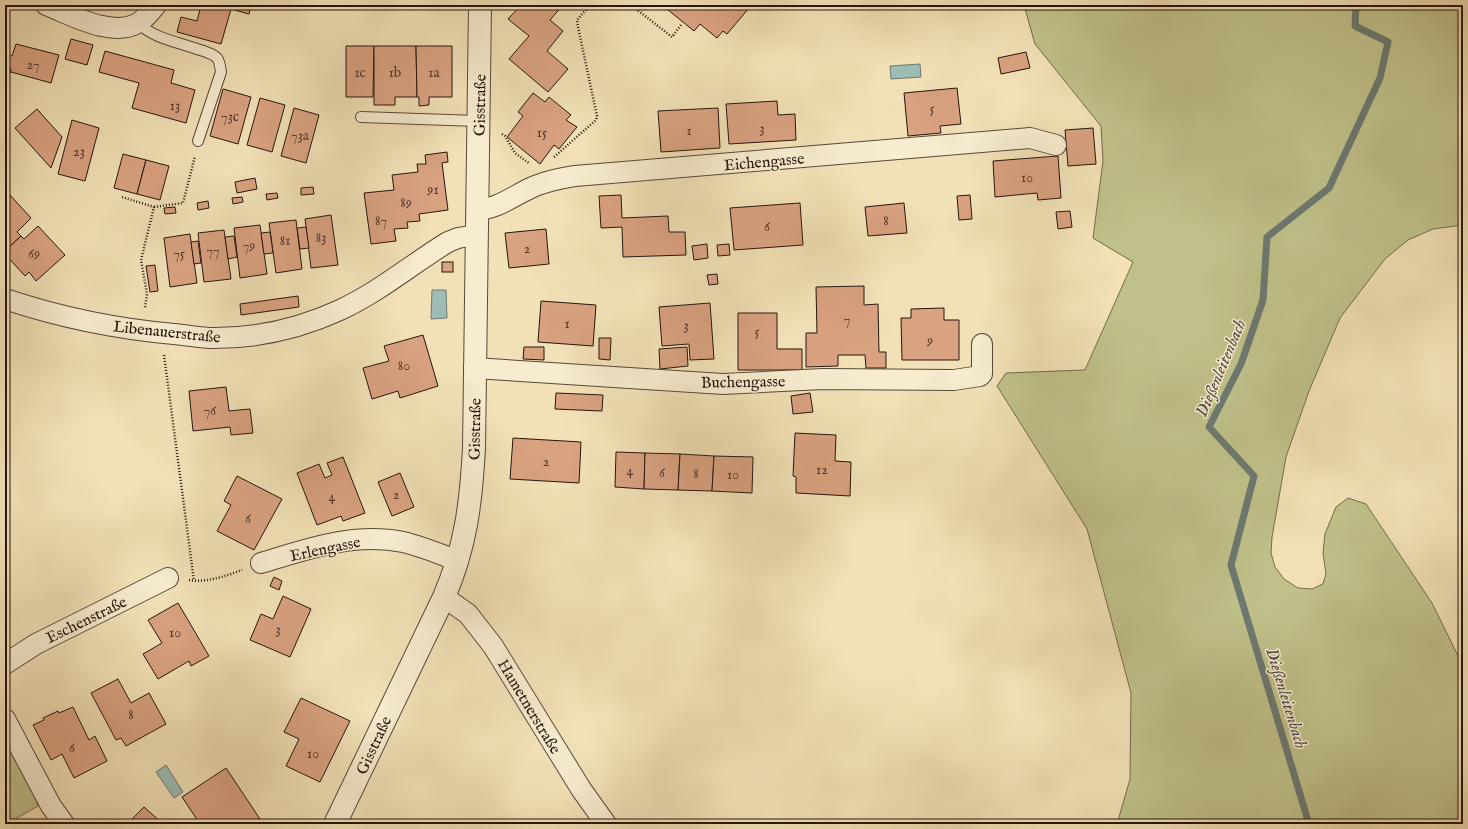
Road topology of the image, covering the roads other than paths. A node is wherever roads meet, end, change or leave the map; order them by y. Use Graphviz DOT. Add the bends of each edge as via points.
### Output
graph roads {
  1 [pos="46,5"];
  2 [pos="156,5"];
  3 [pos="480,5"];
  4 [pos="139,23"];
  5 [pos="361,117"];
  6 [pos="478,125"];
  7 [pos="198,141"];
  8 [pos="1056,145"];
  9 [pos="477,210"];
  10 [pos="476,235"];
  11 [pos="5,299"];
  12 [pos="982,344"];
  13 [pos="474,368"];
  14 [pos="458,561"];
  15 [pos="261,563"];
  16 [pos="168,578"];
  17 [pos="444,597"];
  18 [pos="5,664"];
  19 [pos="5,719"];
  20 [pos="64,824"];
  21 [pos="335,824"];
  22 [pos="606,824"];
  1 -- 4 [label="street" via="93,24 118,28"];
  2 -- 4 [label="street"];
  3 -- 6 [label="street, Gisstraße"];
  4 -- 7 [label="lane" via="144,29 156,35 206,51 220,62 221,72"];
  5 -- 6 [label="lane"];
  6 -- 9 [label="street, Gisstraße"];
  8 -- 9 [label="street, Eichengasse" via="1030,138 575,176 535,186 491,207"];
  9 -- 10 [label="street, Gisstraße"];
  10 -- 11 [label="street, Libenauerstraße" via="448,242 355,303 340,310 278,331 234,337 213,338 142,331 97,323"];
  10 -- 13 [label="street, Gisstraße"];
  12 -- 13 [label="street, Buchengasse" via="982,374 954,380 823,378 723,384"];
  13 -- 14 [label="street, Gisstraße" via="472,480 468,519"];
  14 -- 15 [label="street, Erlengasse" via="403,542 368,539 329,543"];
  14 -- 17 [label="street, Gisstraße"];
  16 -- 18 [label="street, Eschenstraße" via="36,644"];
  17 -- 21 [label="street, Gisstraße"];
  17 -- 22 [label="street, Hametnerstraße" via="468,614 493,646 581,789"];
  19 -- 20 [label="street" via="51,806"];
}
